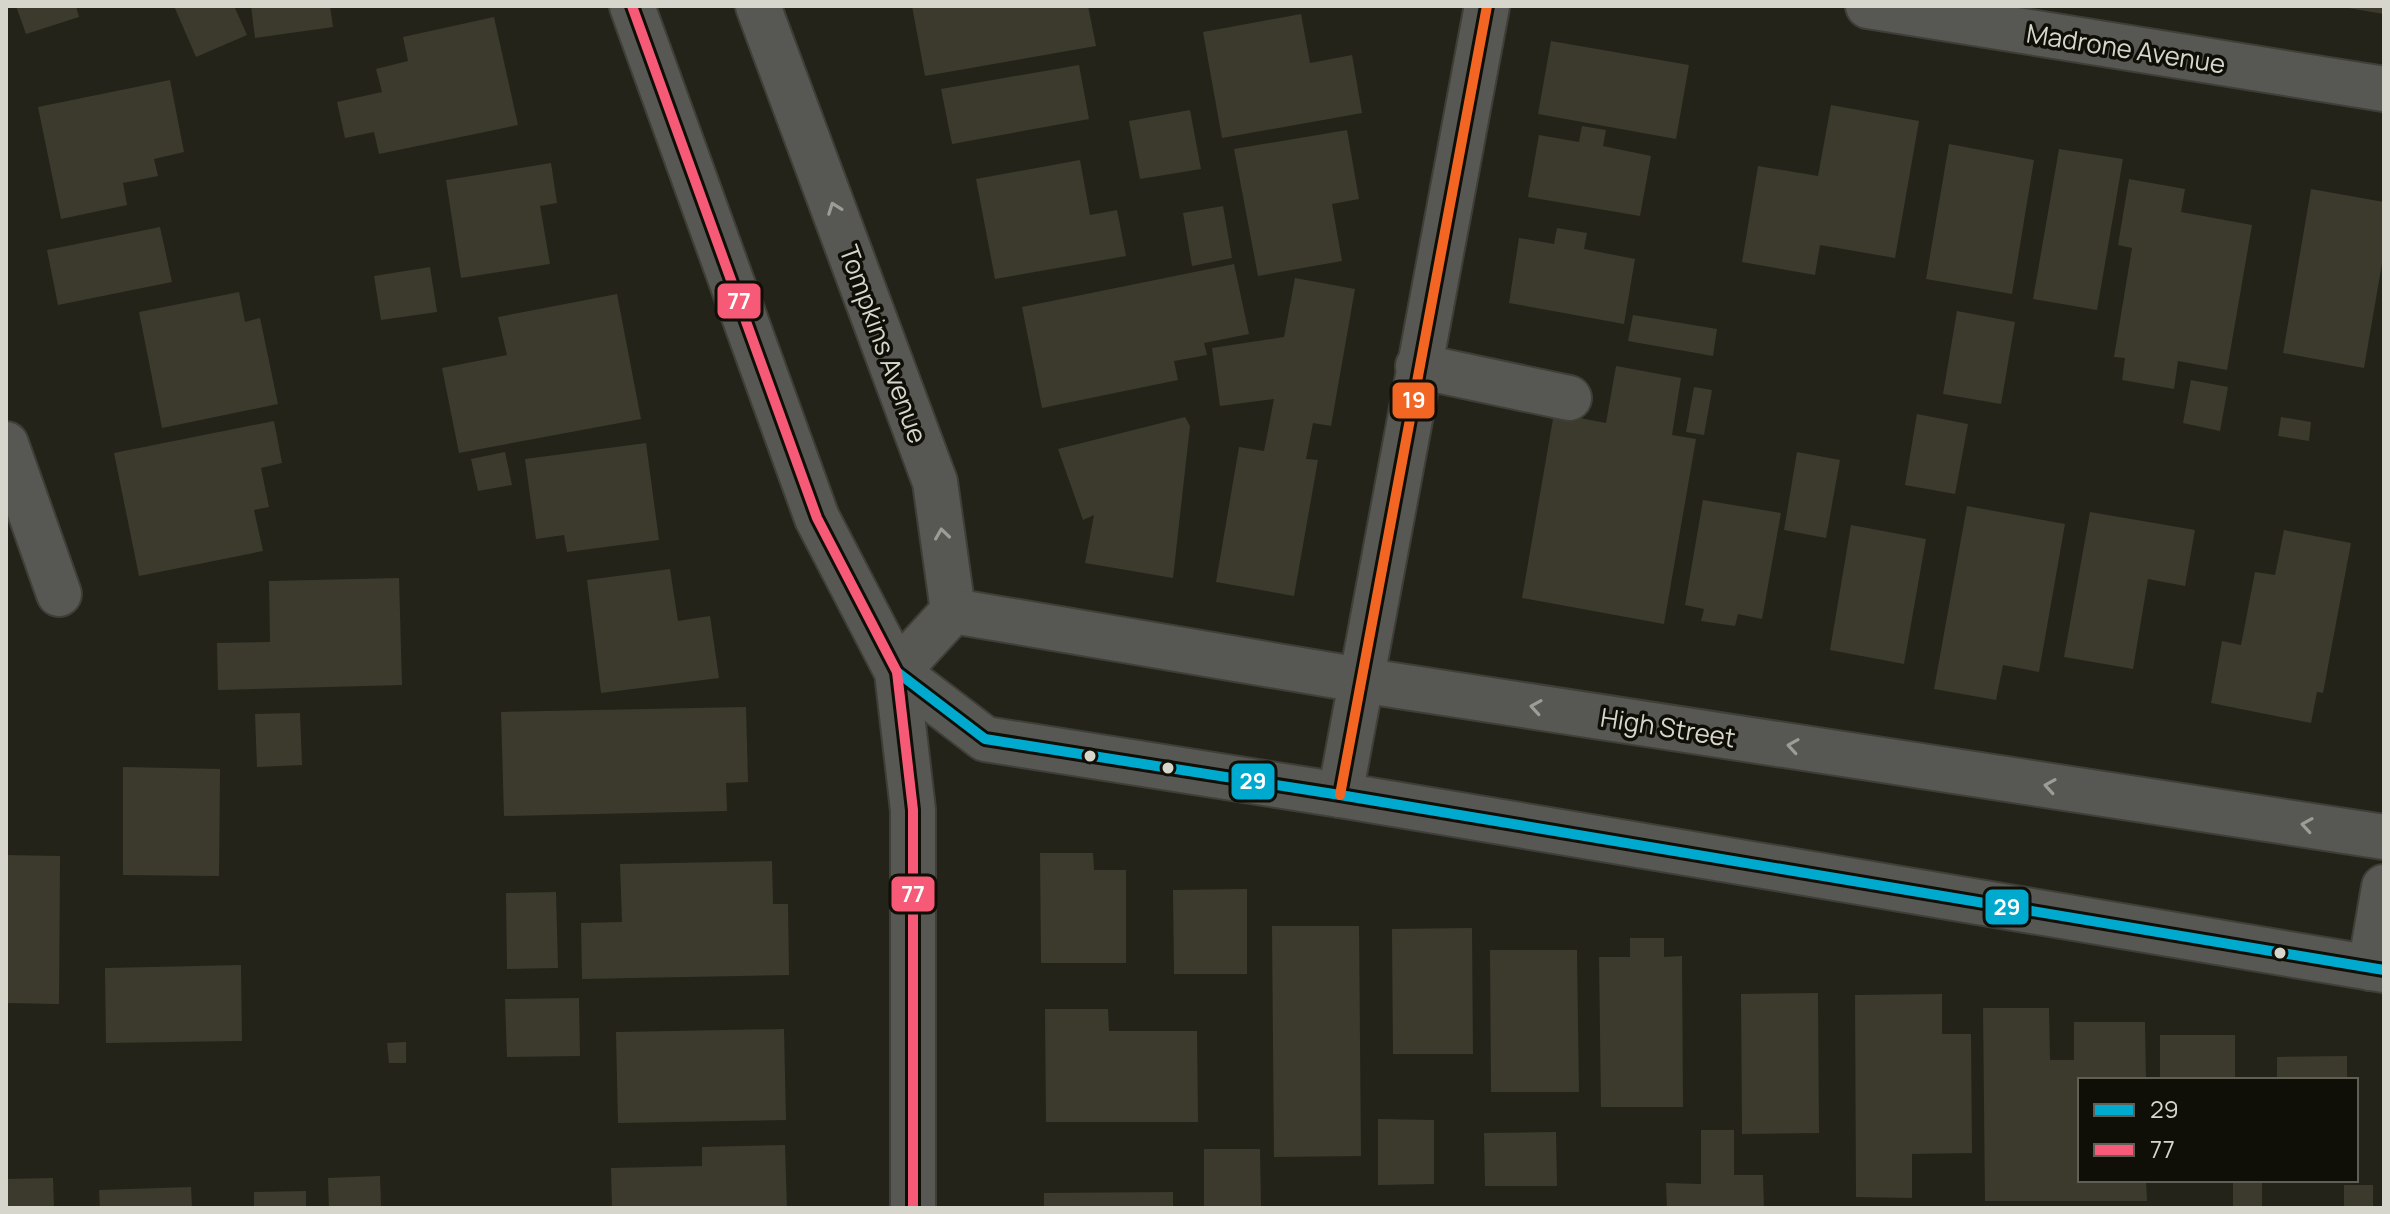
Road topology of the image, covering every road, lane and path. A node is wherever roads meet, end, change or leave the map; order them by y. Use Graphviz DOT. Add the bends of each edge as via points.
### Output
graph roads {
  1 [pos="632,6"];
  2 [pos="758,6"];
  3 [pos="1487,6"];
  4 [pos="1868,6"];
  5 [pos="2384,89"];
  6 [pos="1418,366"];
  7 [pos="1569,398"];
  8 [pos="6,444"];
  9 [pos="59,594"];
  10 [pos="953,611"];
  11 [pos="897,672"];
  12 [pos="1360,680"];
  13 [pos="1340,795"];
  14 [pos="2384,837"];
  15 [pos="2384,887"];
  16 [pos="2377,969"];
  17 [pos="913,1208"];
  1 -- 11 [label="street" via="817,518"];
  10 -- 2 [label="street, Tompkins Avenue, one-way" via="935,482"];
  3 -- 6 [label="street"];
  4 -- 5 [label="street, Madrone Avenue"];
  6 -- 7 [label="street"];
  6 -- 12 [label="street"];
  8 -- 9 [label="street"];
  10 -- 11 [label="street"];
  10 -- 12 [label="street, High Street"];
  11 -- 13 [label="street" via="985,739"];
  11 -- 17 [label="street" via="913,810"];
  12 -- 13 [label="street"];
  14 -- 12 [label="street, High Street, one-way"];
  13 -- 16 [label="street"];
  15 -- 16 [label="street"];
}
